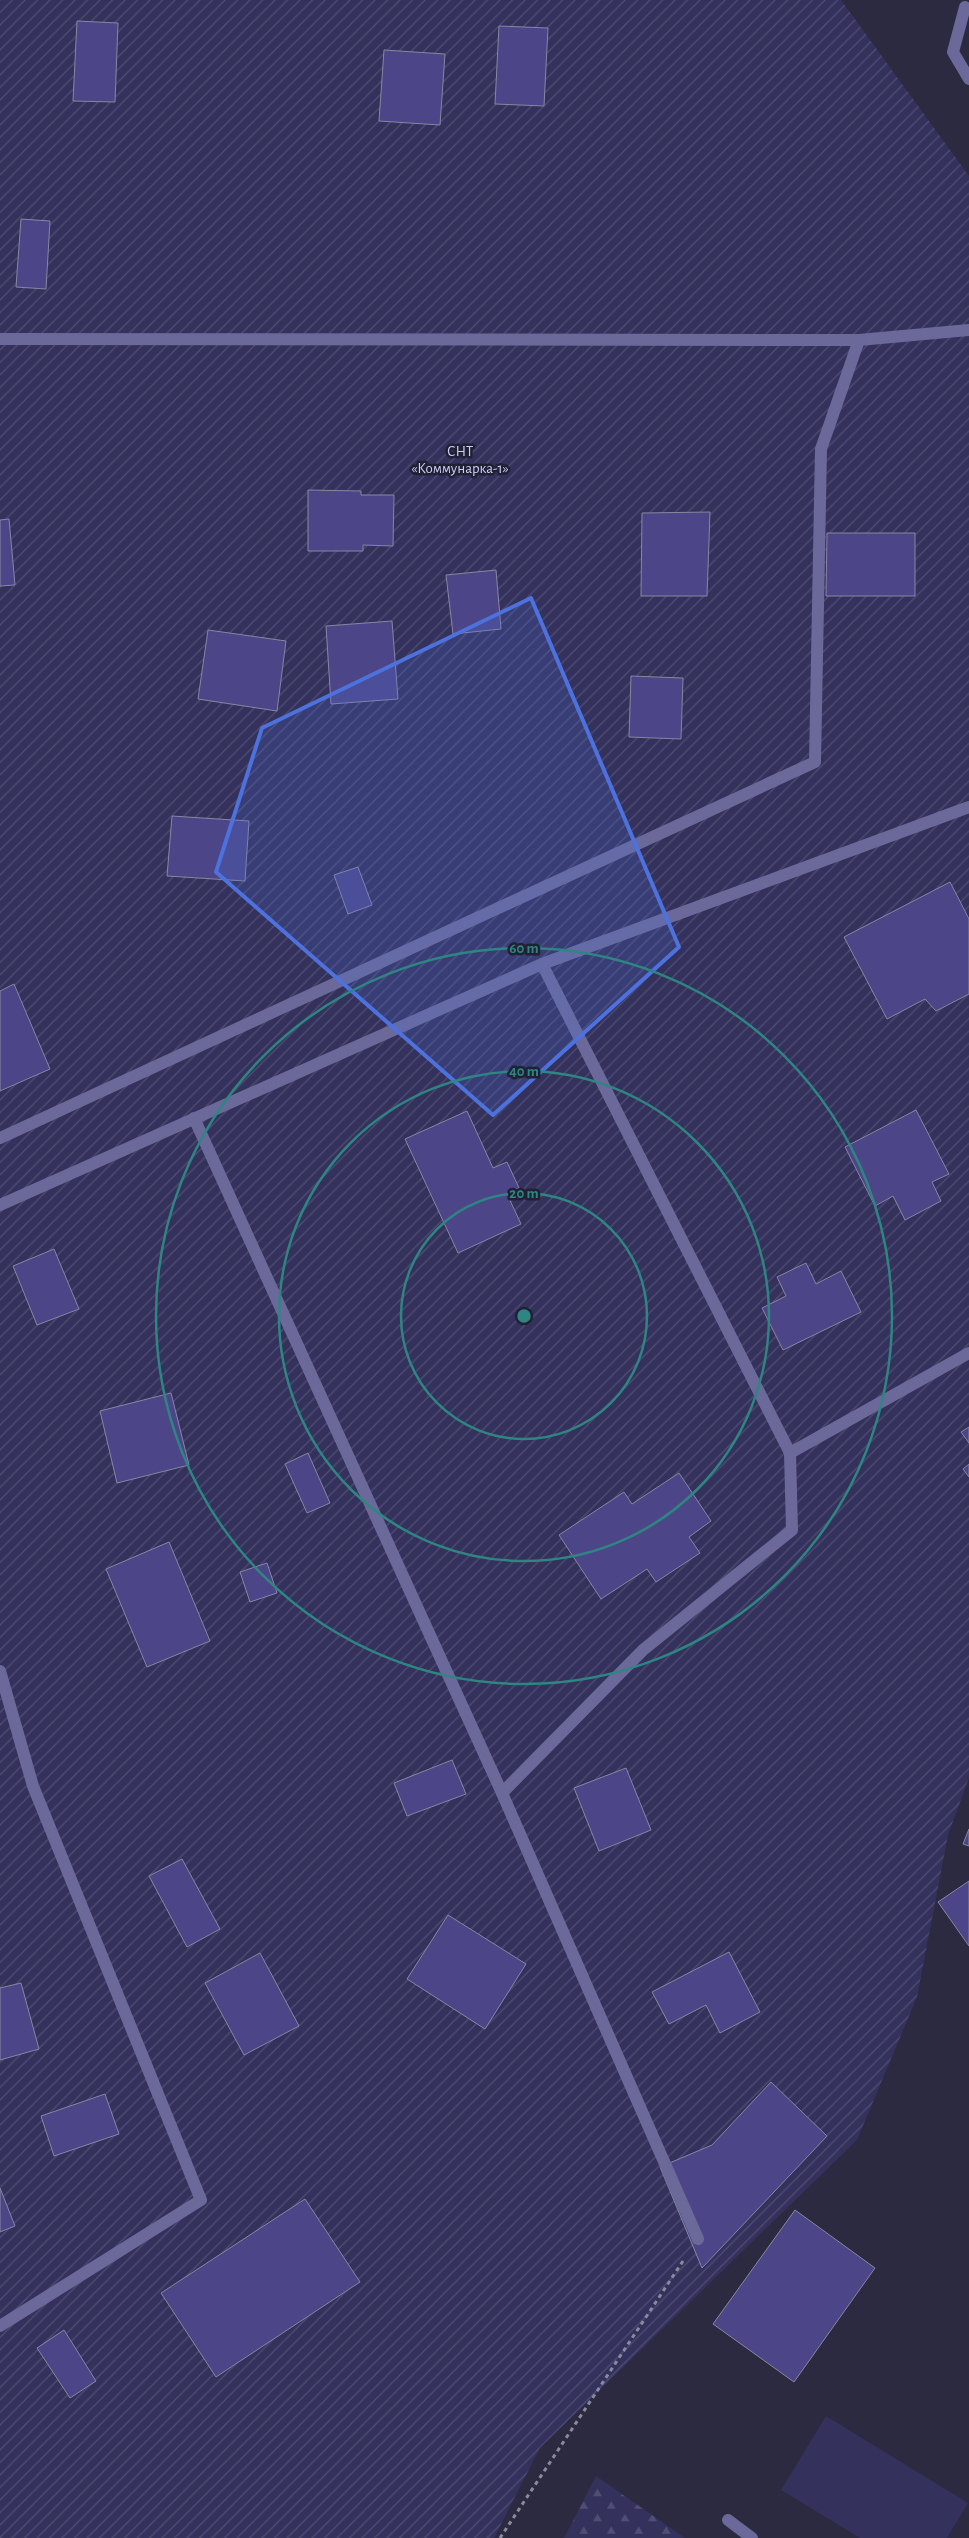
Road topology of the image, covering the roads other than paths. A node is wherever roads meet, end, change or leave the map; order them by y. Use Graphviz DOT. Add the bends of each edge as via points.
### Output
graph roads {
  1 [pos="965,4"];
  2 [pos="969,79"];
  3 [pos="969,330"];
  4 [pos="0,339"];
  5 [pos="859,340"];
  6 [pos="969,807"];
  7 [pos="542,964"];
  8 [pos="194,1118"];
  9 [pos="0,1138"];
  10 [pos="0,1205"];
  11 [pos="969,1353"];
  12 [pos="790,1454"];
  13 [pos="0,1671"];
  14 [pos="502,1793"];
  15 [pos="698,2239"];
  16 [pos="0,2326"];
  17 [pos="728,2520"];
  18 [pos="752,2538"];
  1 -- 2 [label="street" via="953,52"];
  3 -- 5 [label="street"];
  4 -- 5 [label="street"];
  5 -- 9 [label="street" via="821,449 815,762"];
  6 -- 7 [label="street"];
  7 -- 8 [label="street"];
  7 -- 12 [label="street"];
  8 -- 10 [label="street"];
  8 -- 14 [label="street"];
  11 -- 12 [label="street"];
  12 -- 14 [label="street" via="792,1530 643,1650"];
  13 -- 16 [label="street" via="33,1786 201,2200"];
  14 -- 15 [label="street"];
  17 -- 18 [label="street"];
}
